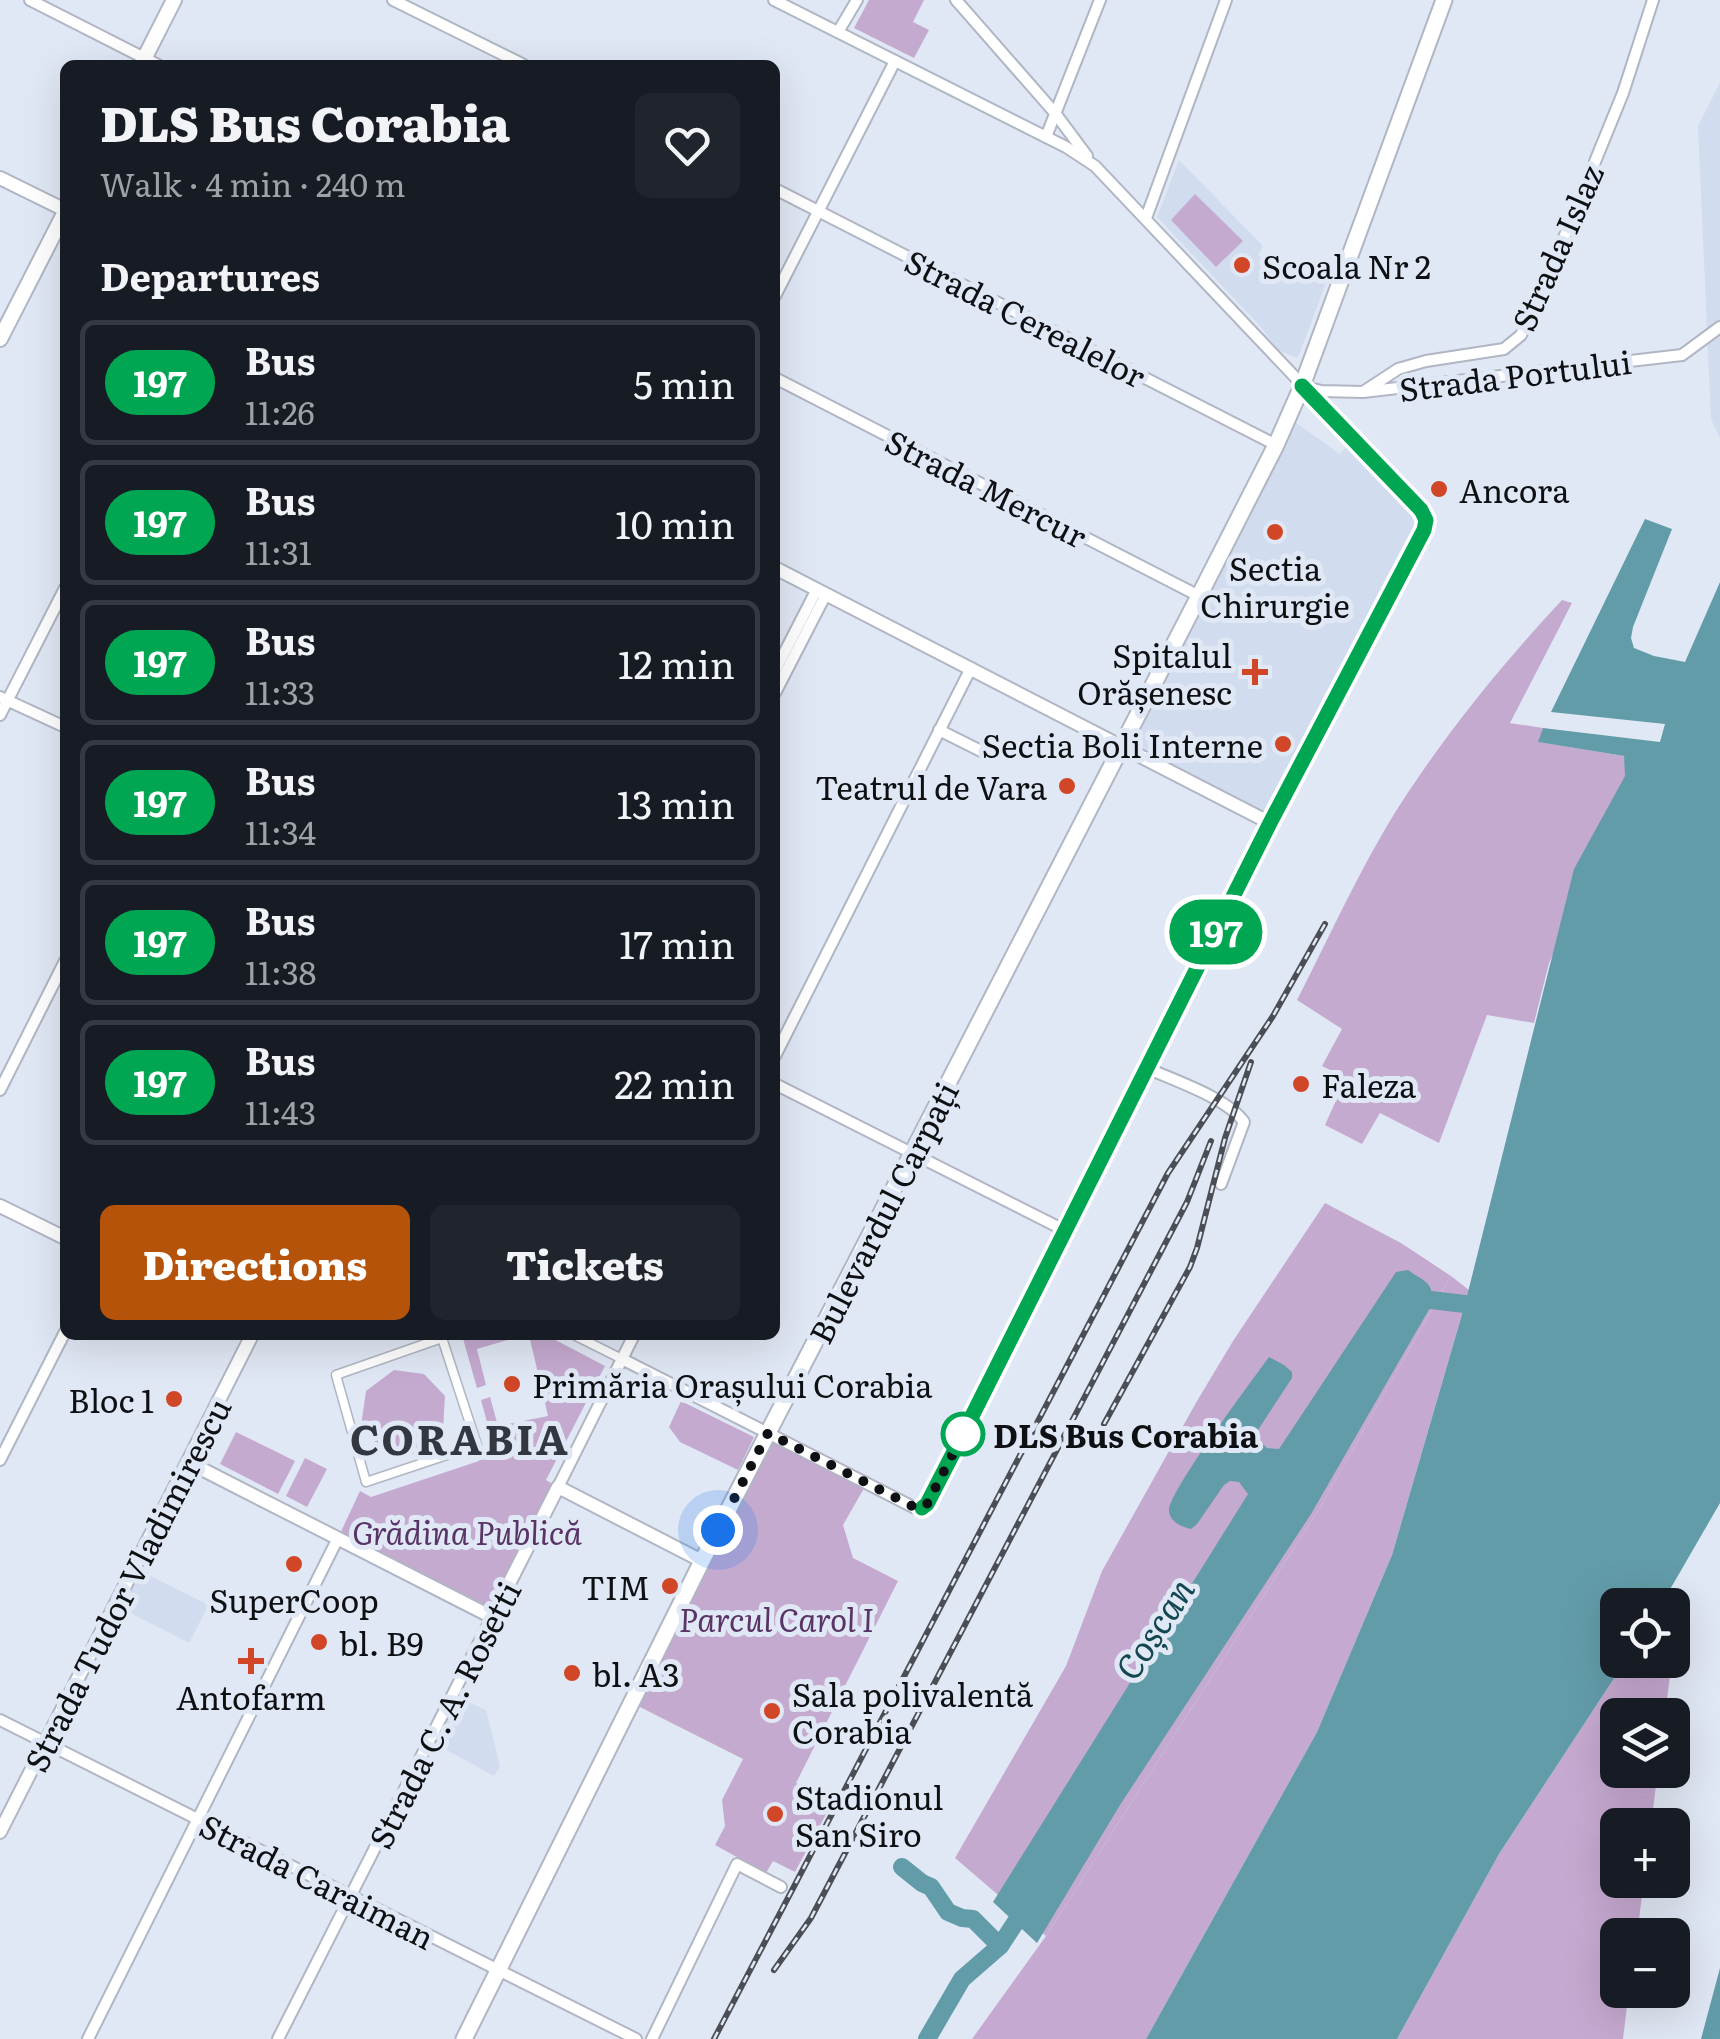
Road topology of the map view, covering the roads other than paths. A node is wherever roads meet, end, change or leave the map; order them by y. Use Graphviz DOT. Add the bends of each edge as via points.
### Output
graph roads {
  1 [pos="30,0"];
  2 [pos="174,0"];
  3 [pos="393,0"];
  4 [pos="774,0"];
  5 [pos="857,0"];
  6 [pos="956,0"];
  7 [pos="1100,0"];
  8 [pos="1226,0"];
  9 [pos="1444,0"];
  10 [pos="1653,0"];
  11 [pos="838,32"];
  12 [pos="142,60"];
  13 [pos="149,60"];
  14 [pos="514,60"];
  15 [pos="894,61"];
  16 [pos="1055,113"];
  17 [pos="1046,136"];
  18 [pos="1095,166"];
  19 [pos="0,178"];
  20 [pos="780,192"];
  21 [pos="60,208"];
  22 [pos="818,211"];
  23 [pos="1146,218"];
  24 [pos="60,221"];
  25 [pos="780,286"];
  26 [pos="1720,326"];
  27 [pos="0,339"];
  28 [pos="780,381"];
  29 [pos="1302,386"];
  30 [pos="1362,392"];
  31 [pos="1276,445"];
  32 [pos="780,571"];
  33 [pos="821,592"];
  34 [pos="1200,596"];
  35 [pos="60,597"];
  36 [pos="780,662"];
  37 [pos="970,668"];
  38 [pos="780,682"];
  39 [pos="4,698"];
  40 [pos="0,715"];
  41 [pos="60,726"];
  42 [pos="940,730"];
  43 [pos="1123,747"];
  44 [pos="987,754"];
  45 [pos="1270,823"];
  46 [pos="60,970"];
  47 [pos="780,1046"];
  48 [pos="1148,1069"];
  49 [pos="780,1087"];
  50 [pos="0,1090"];
  51 [pos="913,1154"];
  52 [pos="1221,1184"];
  53 [pos="0,1206"];
  54 [pos="1064,1230"];
  55 [pos="60,1236"];
  56 [pos="61,1340"];
  57 [pos="249,1340"];
  58 [pos="436,1340"];
  59 [pos="443,1340"];
  60 [pos="584,1340"];
  61 [pos="632,1340"];
  62 [pos="622,1359"];
  63 [pos="768,1433"];
  64 [pos="0,1460"];
  65 [pos="188,1462"];
  66 [pos="366,1482"];
  67 [pos="558,1487"];
  68 [pos="338,1538"];
  69 [pos="702,1562"];
  70 [pos="492,1617"];
  71 [pos="0,1720"];
  72 [pos="46,1743"];
  73 [pos="198,1820"];
  74 [pos="0,1832"];
  75 [pos="781,1886"];
  76 [pos="351,1897"];
  77 [pos="498,1970"];
  78 [pos="88,2039"];
  79 [pos="278,2039"];
  80 [pos="464,2039"];
  81 [pos="636,2039"];
  82 [pos="652,2039"];
  1 -- 12 [label="street"];
  2 -- 13 [label="main road"];
  3 -- 14 [label="street"];
  4 -- 11 [label="street"];
  5 -- 11 [label="street"];
  6 -- 16 [label="street"];
  7 -- 16 [label="street"];
  8 -- 23 [label="street"];
  9 -- 29 [label="main road, Bulevardul Carpați"];
  10 -- 30 [label="street, Strada Islaz" via="1622,93 1521,334 1504,349 1398,370"];
  11 -- 15 [label="street"];
  15 -- 17 [label="street"];
  15 -- 22 [label="street"];
  16 -- 17 [label="street"];
  16 -- 18 [label="street"];
  17 -- 18 [label="street"];
  18 -- 23 [label="street"];
  19 -- 21 [label="street"];
  20 -- 22 [label="street, Strada Cerealelor"];
  22 -- 25 [label="street"];
  22 -- 31 [label="street, Strada Cerealelor"];
  23 -- 29 [label="street"];
  24 -- 27 [label="main road"];
  26 -- 30 [label="street, Strada Portului" via="1682,354"];
  28 -- 34 [label="street, Strada Mercur"];
  29 -- 30 [label="street, Strada Portului"];
  29 -- 31 [label="main road, Bulevardul Carpați"];
  29 -- 45 [label="street" via="1426,520"];
  31 -- 34 [label="main road, Bulevardul Carpați"];
  32 -- 33 [label="street"];
  33 -- 36 [label="street"];
  33 -- 37 [label="street"];
  33 -- 38 [label="street"];
  34 -- 43 [label="main road, Bulevardul Carpați"];
  35 -- 39 [label="street"];
  37 -- 42 [label="street"];
  37 -- 43 [label="street"];
  39 -- 40 [label="street"];
  39 -- 41 [label="street"];
  42 -- 44 [label="street"];
  42 -- 47 [label="street"];
  43 -- 45 [label="street"];
  43 -- 51 [label="main road, Bulevardul Carpați"];
  45 -- 48 [label="street"];
  46 -- 50 [label="street"];
  48 -- 52 [label="street" via="1244,1122"];
  48 -- 54 [label="street"];
  49 -- 51 [label="street"];
  51 -- 54 [label="street"];
  51 -- 63 [label="main road, Bulevardul Carpați"];
  53 -- 55 [label="street"];
  54 -- 63 [label="street" via="922,1508"];
  56 -- 64 [label="street"];
  57 -- 65 [label="street, Strada Tudor Vladimirescu"];
  58 -- 66 [label="street" via="336,1375"];
  59 -- 66 [label="street" via="477,1445"];
  60 -- 62 [label="street"];
  61 -- 62 [label="street, Strada C. A. Rosetti"];
  62 -- 63 [label="street"];
  62 -- 67 [label="street, Strada C. A. Rosetti"];
  63 -- 69 [label="main road, Bulevardul Carpați"];
  65 -- 68 [label="street"];
  65 -- 72 [label="street, Strada Tudor Vladimirescu"];
  67 -- 69 [label="street"];
  67 -- 70 [label="street, Strada C. A. Rosetti"];
  68 -- 70 [label="street"];
  68 -- 73 [label="street"];
  69 -- 77 [label="main road, Bulevardul Carpați"];
  70 -- 76 [label="street, Strada C. A. Rosetti"];
  71 -- 72 [label="street, Strada Caraiman"];
  72 -- 73 [label="street, Strada Caraiman"];
  72 -- 74 [label="street, Strada Tudor Vladimirescu"];
  73 -- 76 [label="street, Strada Caraiman"];
  73 -- 78 [label="street"];
  75 -- 82 [label="street" via="738,1864"];
  76 -- 77 [label="street, Strada Caraiman"];
  76 -- 79 [label="street, Strada C. A. Rosetti"];
  77 -- 80 [label="main road, Bulevardul Carpați"];
  77 -- 81 [label="street, Strada Caraiman"];
}
